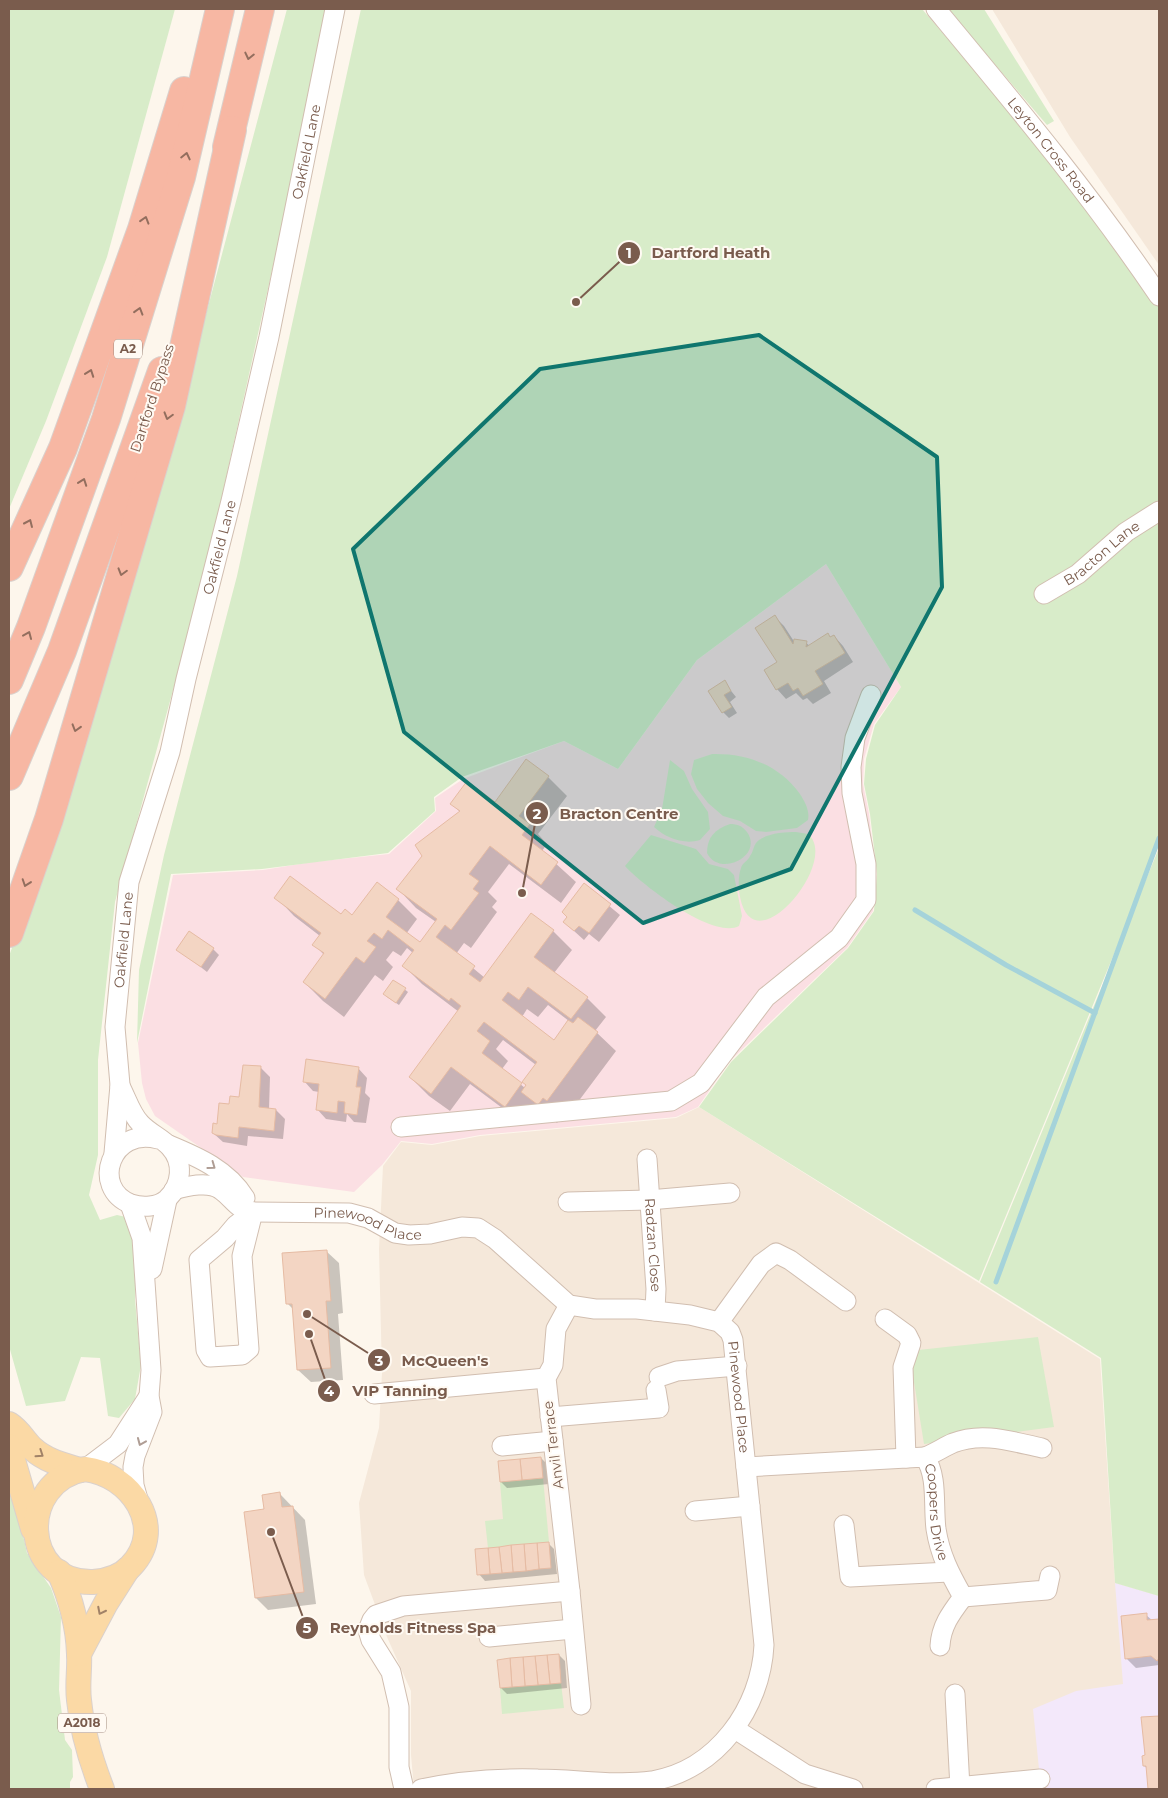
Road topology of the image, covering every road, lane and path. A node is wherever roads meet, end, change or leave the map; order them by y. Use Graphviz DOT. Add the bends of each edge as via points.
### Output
graph roads {
  1 [pos="208,9"];
  2 [pos="220,9"];
  3 [pos="260,9"];
  4 [pos="335,9"];
  5 [pos="936,9"];
  6 [pos="232,130"];
  7 [pos="1159,296"];
  8 [pos="1159,511"];
  9 [pos="9,568"];
  10 [pos="1044,594"];
  11 [pos="9,680"];
  12 [pos="871,695"];
  13 [pos="9,776"];
  14 [pos="9,933"];
  15 [pos="120,1085"];
  16 [pos="401,1127"];
  17 [pos="163,1142"];
  18 [pos="114,1152"];
  19 [pos="647,1159"];
  20 [pos="730,1193"];
  21 [pos="170,1195"];
  22 [pos="649,1200"];
  23 [pos="568,1202"];
  24 [pos="130,1204"];
  25 [pos="253,1212"];
  26 [pos="146,1287"];
  27 [pos="846,1301"];
  28 [pos="569,1305"];
  29 [pos="655,1311"];
  30 [pos="885,1319"];
  31 [pos="719,1322"];
  32 [pos="737,1366"];
  33 [pos="546,1378"];
  34 [pos="374,1394"];
  35 [pos="149,1396"];
  36 [pos="550,1417"];
  37 [pos="9,1424"];
  38 [pos="553,1441"];
  39 [pos="9,1446"];
  40 [pos="502,1446"];
  41 [pos="1042,1448"];
  42 [pos="916,1457"];
  43 [pos="746,1467"];
  44 [pos="82,1470"];
  45 [pos="139,1503"];
  46 [pos="750,1506"];
  47 [pos="695,1511"];
  48 [pos="844,1524"];
  49 [pos="36,1540"];
  50 [pos="127,1570"];
  51 [pos="58,1572"];
  52 [pos="949,1572"];
  53 [pos="1050,1576"];
  54 [pos="570,1591"];
  55 [pos="963,1597"];
  56 [pos="573,1629"];
  57 [pos="489,1637"];
  58 [pos="940,1646"];
  59 [pos="79,1654"];
  60 [pos="955,1694"];
  61 [pos="581,1705"];
  62 [pos="735,1729"];
  63 [pos="1040,1779"];
  64 [pos="630,1786"];
  65 [pos="960,1788"];
  66 [pos="102,1789"];
  67 [pos="404,1789"];
  68 [pos="421,1789"];
  69 [pos="853,1789"];
  70 [pos="936,1789"];
  9 -- 1 [label="highway, one-way" via="63,448 132,257"];
  11 -- 2 [label="highway, A2, one-way" via="106,419 181,176"];
  3 -- 6 [label="highway, Dartford Bypass, one-way"];
  4 -- 15 [label="street, Oakfield Lane" via="269,337 231,501 170,752 129,882 115,1027"];
  5 -- 7 [label="street, Leyton Cross Road" via="1053,151 1115,231"];
  6 -- 13 [label="highway, Dartford Bypass" via="157,389 62,651"];
  6 -- 14 [label="highway, one-way" via="171,406 49,819"];
  8 -- 10 [label="street, Bracton Lane" via="1126,532 1078,574"];
  12 -- 16 [label="street" via="855,738 851,767 852,793 866,864 866,900 839,938 766,998 701,1083 671,1101"];
  15 -- 17 [label="street, Oakfield Lane" via="139,1122"];
  15 -- 18 [label="street, Oakfield Lane"];
  17 -- 18 [label="street" via="138,1136"];
  17 -- 21 [label="street, Oakfield Lane" via="179,1163 180,1173"];
  17 -- 25 [label="street, one-way" via="210,1164 241,1192"];
  18 -- 24 [label="street, Oakfield Lane" via="110,1162 111,1184 116,1193"];
  19 -- 22 [label="street"];
  20 -- 22 [label="street, Radzan Close"];
  21 -- 24 [label="street" via="155,1206"];
  21 -- 25 [label="street, Pinewood Place" via="188,1187 214,1186 240,1209"];
  21 -- 26 [label="street, Oakfield Lane"];
  22 -- 23 [label="street"];
  22 -- 29 [label="street, Radzan Close"];
  24 -- 26 [label="street, Oakfield Lane" via="142,1238"];
  25 -- 25 [label="street" via="242,1256 249,1349 245,1354 210,1357 206,1350 199,1260"];
  25 -- 28 [label="street, Pinewood Place" via="349,1213 365,1217 395,1233 411,1236 462,1226 478,1228 495,1239"];
  26 -- 35 [label="street, Oakfield Lane" via="151,1370"];
  27 -- 31 [label="street" via="776,1253 761,1264"];
  28 -- 29 [label="street"];
  28 -- 33 [label="street, Anvil Terrace" via="556,1329 553,1364"];
  29 -- 31 [label="street"];
  30 -- 42 [label="street" via="907,1335 911,1343 903,1368"];
  31 -- 32 [label="street, Pinewood Place" via="730,1332"];
  32 -- 36 [label="street" via="665,1373 658,1383 659,1408"];
  32 -- 43 [label="street, Pinewood Place"];
  33 -- 34 [label="street"];
  33 -- 36 [label="street, Anvil Terrace"];
  35 -- 44 [label="street, Oakfield Lane" via="118,1444"];
  35 -- 45 [label="street, Oakfield Lane, one-way" via="152,1412 133,1467"];
  36 -- 38 [label="street, Anvil Terrace"];
  37 -- 44 [label="main road, A2018, one-way" via="40,1454"];
  38 -- 40 [label="street"];
  38 -- 54 [label="street, Anvil Terrace"];
  39 -- 49 [label="main road, A2018"];
  41 -- 42 [label="street" via="988,1437 955,1443"];
  42 -- 43 [label="street, Coopers Drive"];
  42 -- 52 [label="street, Coopers Drive" via="931,1466 936,1528 942,1558"];
  43 -- 46 [label="street, Pinewood Place"];
  44 -- 45 [label="main road, A2018" via="104,1473 116,1479"];
  44 -- 49 [label="main road" via="59,1480 45,1496 36,1520"];
  45 -- 50 [label="main road, A2018" via="144,1519 144,1540 138,1557"];
  46 -- 47 [label="street"];
  46 -- 62 [label="street, Pinewood Place" via="763,1666 750,1703"];
  48 -- 52 [label="street" via="850,1577"];
  49 -- 51 [label="main road, A2018" via="47,1562"];
  50 -- 51 [label="main road" via="96,1582 76,1580"];
  50 -- 59 [label="main road, A2018, one-way"];
  51 -- 59 [label="main road, A2018" via="72,1601"];
  52 -- 55 [label="street, Coopers Drive"];
  53 -- 55 [label="street" via="1047,1590"];
  54 -- 56 [label="street, Anvil Terrace"];
  54 -- 67 [label="street" via="403,1606 376,1615 368,1630 391,1672 399,1707 399,1767"];
  55 -- 58 [label="street" via="948,1618 941,1633"];
  56 -- 57 [label="street"];
  56 -- 61 [label="street, Anvil Terrace"];
  59 -- 66 [label="main road, A2018" via="81,1716"];
  60 -- 65 [label="street"];
  62 -- 64 [label="street, Pinewood Place" via="694,1765"];
  62 -- 69 [label="street" via="805,1774"];
  63 -- 65 [label="street"];
  64 -- 68 [label="street, Pinewood Place" via="536,1779"];
  65 -- 70 [label="street"];
}
